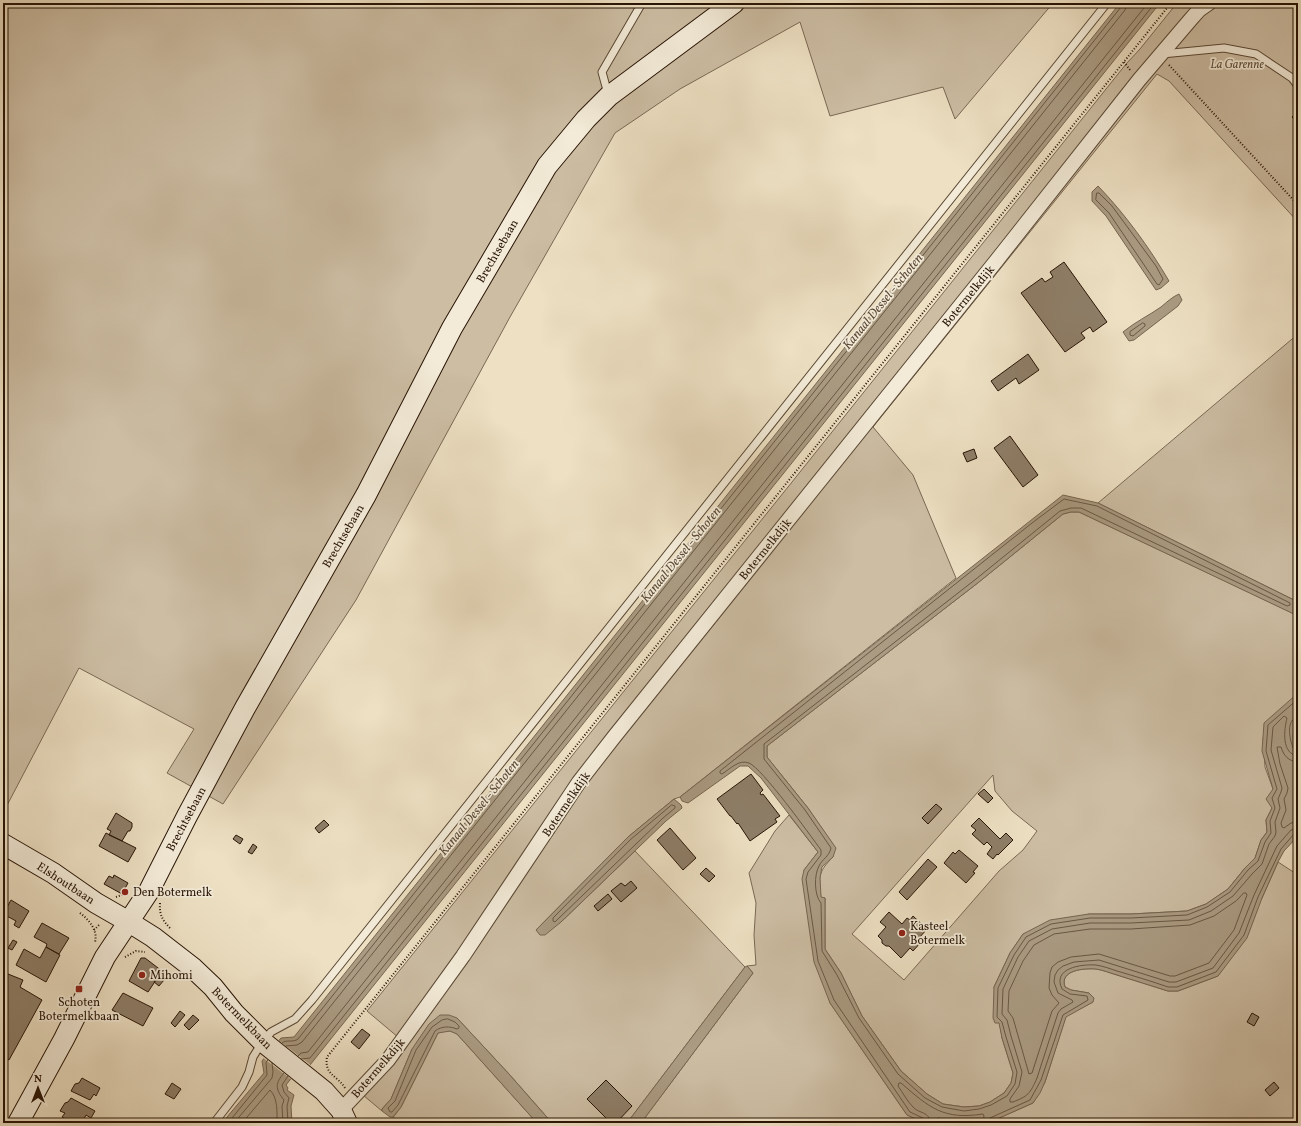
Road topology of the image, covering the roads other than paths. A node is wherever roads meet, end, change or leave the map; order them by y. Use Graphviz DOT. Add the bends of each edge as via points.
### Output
graph roads {
  1 [pos="642,3"];
  2 [pos="734,3"];
  3 [pos="1107,3"];
  4 [pos="1209,3"];
  5 [pos="1160,55"];
  6 [pos="1298,86"];
  7 [pos="609,96"];
  8 [pos="3,844"];
  9 [pos="129,922"];
  10 [pos="266,1045"];
  11 [pos="344,1117"];
  12 [pos="18,1123"];
  13 [pos="214,1123"];
  1 -- 7 [label="lane" via="602,72"];
  2 -- 7 [label="main road, Brechtsebaan"];
  3 -- 10 [label="lane" via="312,1000 295,1019 271,1032"];
  4 -- 5 [label="street, Botermelkdijk" via="1195,14"];
  5 -- 6 [label="lane" via="1224,48 1256,54 1292,78"];
  5 -- 11 [label="street, Botermelkdijk" via="579,782 463,956"];
  7 -- 9 [label="main road, Brechtsebaan" via="547,166 452,328 366,495 245,708 186,816 149,891"];
  8 -- 9 [label="main road, Elshoutbaan"];
  9 -- 10 [label="main road, Botermelkbaan" via="153,937 192,968"];
  9 -- 12 [label="main road, Brechtsebaan" via="105,957"];
  10 -- 11 [label="main road, Botermelkbaan" via="329,1096"];
  10 -- 13 [label="lane" via="255,1054 242,1087"];
}
